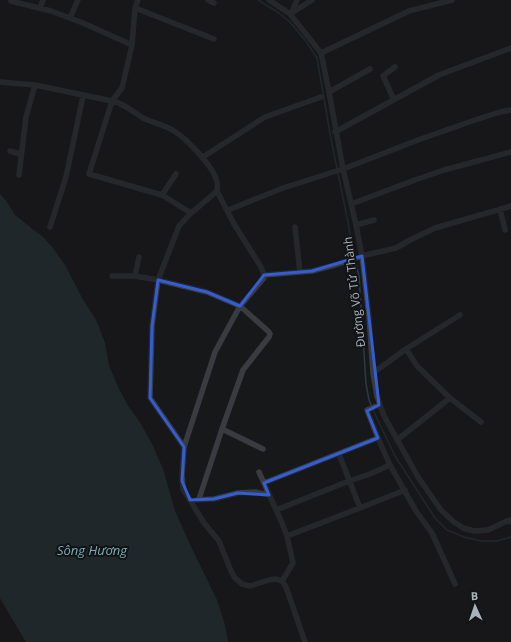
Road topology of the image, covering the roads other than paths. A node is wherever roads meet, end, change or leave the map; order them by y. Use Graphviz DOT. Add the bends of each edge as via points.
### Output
graph roads {
  1 [pos="12,0"];
  2 [pos="43,0"];
  3 [pos="78,0"];
  4 [pos="138,0"];
  5 [pos="208,0"];
  6 [pos="269,0"];
  7 [pos="296,0"];
  8 [pos="312,0"];
  9 [pos="452,0"];
  10 [pos="214,4"];
  11 [pos="40,8"];
  12 [pos="135,8"];
  13 [pos="290,14"];
  14 [pos="70,18"];
  15 [pos="214,39"];
  16 [pos="132,45"];
  17 [pos="511,48"];
  18 [pos="321,53"];
  19 [pos="395,67"];
  20 [pos="370,69"];
  21 [pos="0,82"];
  22 [pos="35,85"];
  23 [pos="329,92"];
  24 [pos="83,96"];
  25 [pos="321,97"];
  26 [pos="394,100"];
  27 [pos="113,101"];
  28 [pos="511,110"];
  29 [pos="335,132"];
  30 [pos="10,151"];
  31 [pos="511,152"];
  32 [pos="22,155"];
  33 [pos="203,157"];
  34 [pos="342,169"];
  35 [pos="176,174"];
  36 [pos="19,175"];
  37 [pos="217,191"];
  38 [pos="162,195"];
  39 [pos="350,204"];
  40 [pos="511,206"];
  41 [pos="500,209"];
  42 [pos="228,210"];
  43 [pos="191,213"];
  44 [pos="374,220"];
  45 [pos="356,225"];
  46 [pos="295,226"];
  47 [pos="50,227"];
  48 [pos="505,230"];
  49 [pos="139,257"];
  50 [pos="360,257"];
  51 [pos="300,272"];
  52 [pos="264,275"];
  53 [pos="112,276"];
  54 [pos="135,276"];
  55 [pos="158,280"];
  56 [pos="240,306"];
  57 [pos="460,315"];
  58 [pos="406,349"];
  59 [pos="373,373"];
  60 [pos="450,398"];
  61 [pos="376,406"];
  62 [pos="482,422"];
  63 [pos="222,429"];
  64 [pos="378,438"];
  65 [pos="397,440"];
  66 [pos="184,447"];
  67 [pos="262,449"];
  68 [pos="339,454"];
  69 [pos="390,465"];
  70 [pos="259,472"];
  71 [pos="350,481"];
  72 [pos="264,483"];
  73 [pos="405,490"];
  74 [pos="269,495"];
  75 [pos="190,500"];
  76 [pos="200,500"];
  77 [pos="360,508"];
  78 [pos="276,510"];
  79 [pos="510,521"];
  80 [pos="287,536"];
  81 [pos="282,581"];
  82 [pos="455,584"];
  83 [pos="305,642"];
  1 -- 11 [label="street"];
  2 -- 11 [label="street"];
  3 -- 14 [label="street"];
  4 -- 12 [label="street"];
  5 -- 10 [label="street"];
  6 -- 13 [label="street, Đường Võ Tử Thành"];
  7 -- 13 [label="street"];
  8 -- 13 [label="street"];
  9 -- 18 [label="street" via="409,11"];
  11 -- 14 [label="street"];
  12 -- 15 [label="street"];
  12 -- 16 [label="street"];
  13 -- 18 [label="street, Đường Võ Tử Thành"];
  14 -- 16 [label="street"];
  16 -- 27 [label="street" via="122,88"];
  17 -- 26 [label="street" via="439,75"];
  18 -- 23 [label="street, Đường Võ Tử Thành"];
  19 -- 26 [label="street" via="384,76"];
  20 -- 23 [label="street"];
  21 -- 22 [label="street"];
  22 -- 24 [label="street"];
  22 -- 32 [label="street" via="26,117"];
  23 -- 29 [label="street, Đường Võ Tử Thành"];
  24 -- 27 [label="street"];
  24 -- 47 [label="street" via="66,177"];
  25 -- 33 [label="street" via="264,117"];
  26 -- 29 [label="street"];
  27 -- 33 [label="street" via="174,131"];
  27 -- 38 [label="street" via="89,174"];
  28 -- 34 [label="street" via="468,122"];
  29 -- 34 [label="street, Đường Võ Tử Thành"];
  30 -- 32 [label="street"];
  31 -- 39 [label="street" via="444,170"];
  32 -- 36 [label="street"];
  33 -- 37 [label="street" via="217,181"];
  34 -- 39 [label="street, Đường Võ Tử Thành"];
  34 -- 42 [label="street" via="283,188"];
  35 -- 38 [label="street"];
  37 -- 42 [label="street"];
  37 -- 43 [label="street"];
  38 -- 43 [label="street"];
  39 -- 45 [label="street, Đường Võ Tử Thành"];
  40 -- 41 [label="street"];
  41 -- 48 [label="street"];
  41 -- 50 [label="street" via="435,228 396,248"];
  42 -- 52 [label="street"];
  43 -- 55 [label="street" via="179,226"];
  44 -- 45 [label="street"];
  45 -- 50 [label="street, Đường Võ Tử Thành"];
  46 -- 51 [label="street"];
  49 -- 54 [label="street"];
  50 -- 51 [label="street"];
  50 -- 59 [label="street, Đường Võ Tử Thành" via="369,317"];
  51 -- 52 [label="street"];
  52 -- 56 [label="street"];
  53 -- 54 [label="street"];
  54 -- 55 [label="street"];
  55 -- 56 [label="street" via="206,292"];
  55 -- 66 [label="street" via="152,326 150,398"];
  56 -- 63 [label="street" via="270,334 243,370"];
  56 -- 66 [label="street" via="215,352"];
  57 -- 58 [label="street"];
  58 -- 59 [label="street"];
  58 -- 60 [label="street" via="417,366"];
  59 -- 61 [label="street, Đường Võ Tử Thành"];
  60 -- 62 [label="street"];
  60 -- 65 [label="street"];
  61 -- 64 [label="street" via="367,410"];
  61 -- 65 [label="street, Đường Võ Tử Thành"];
  63 -- 67 [label="street"];
  63 -- 76 [label="street"];
  64 -- 68 [label="street"];
  64 -- 69 [label="street"];
  65 -- 79 [label="street, Đường Võ Tử Thành" via="418,477 441,510 454,522 463,528 488,530"];
  66 -- 75 [label="street" via="182,481 183,489"];
  68 -- 71 [label="street"];
  68 -- 72 [label="street"];
  69 -- 71 [label="street"];
  69 -- 73 [label="street"];
  70 -- 72 [label="street"];
  71 -- 77 [label="street"];
  71 -- 78 [label="street"];
  72 -- 74 [label="street"];
  73 -- 77 [label="street"];
  73 -- 82 [label="street" via="432,533"];
  74 -- 76 [label="street" via="255,492 238,493"];
  74 -- 78 [label="street"];
  75 -- 76 [label="street"];
  75 -- 81 [label="street" via="219,541 235,578 250,586 269,580"];
  77 -- 80 [label="street"];
  78 -- 80 [label="street"];
  80 -- 81 [label="street" via="293,563"];
  81 -- 83 [label="street"];
}
